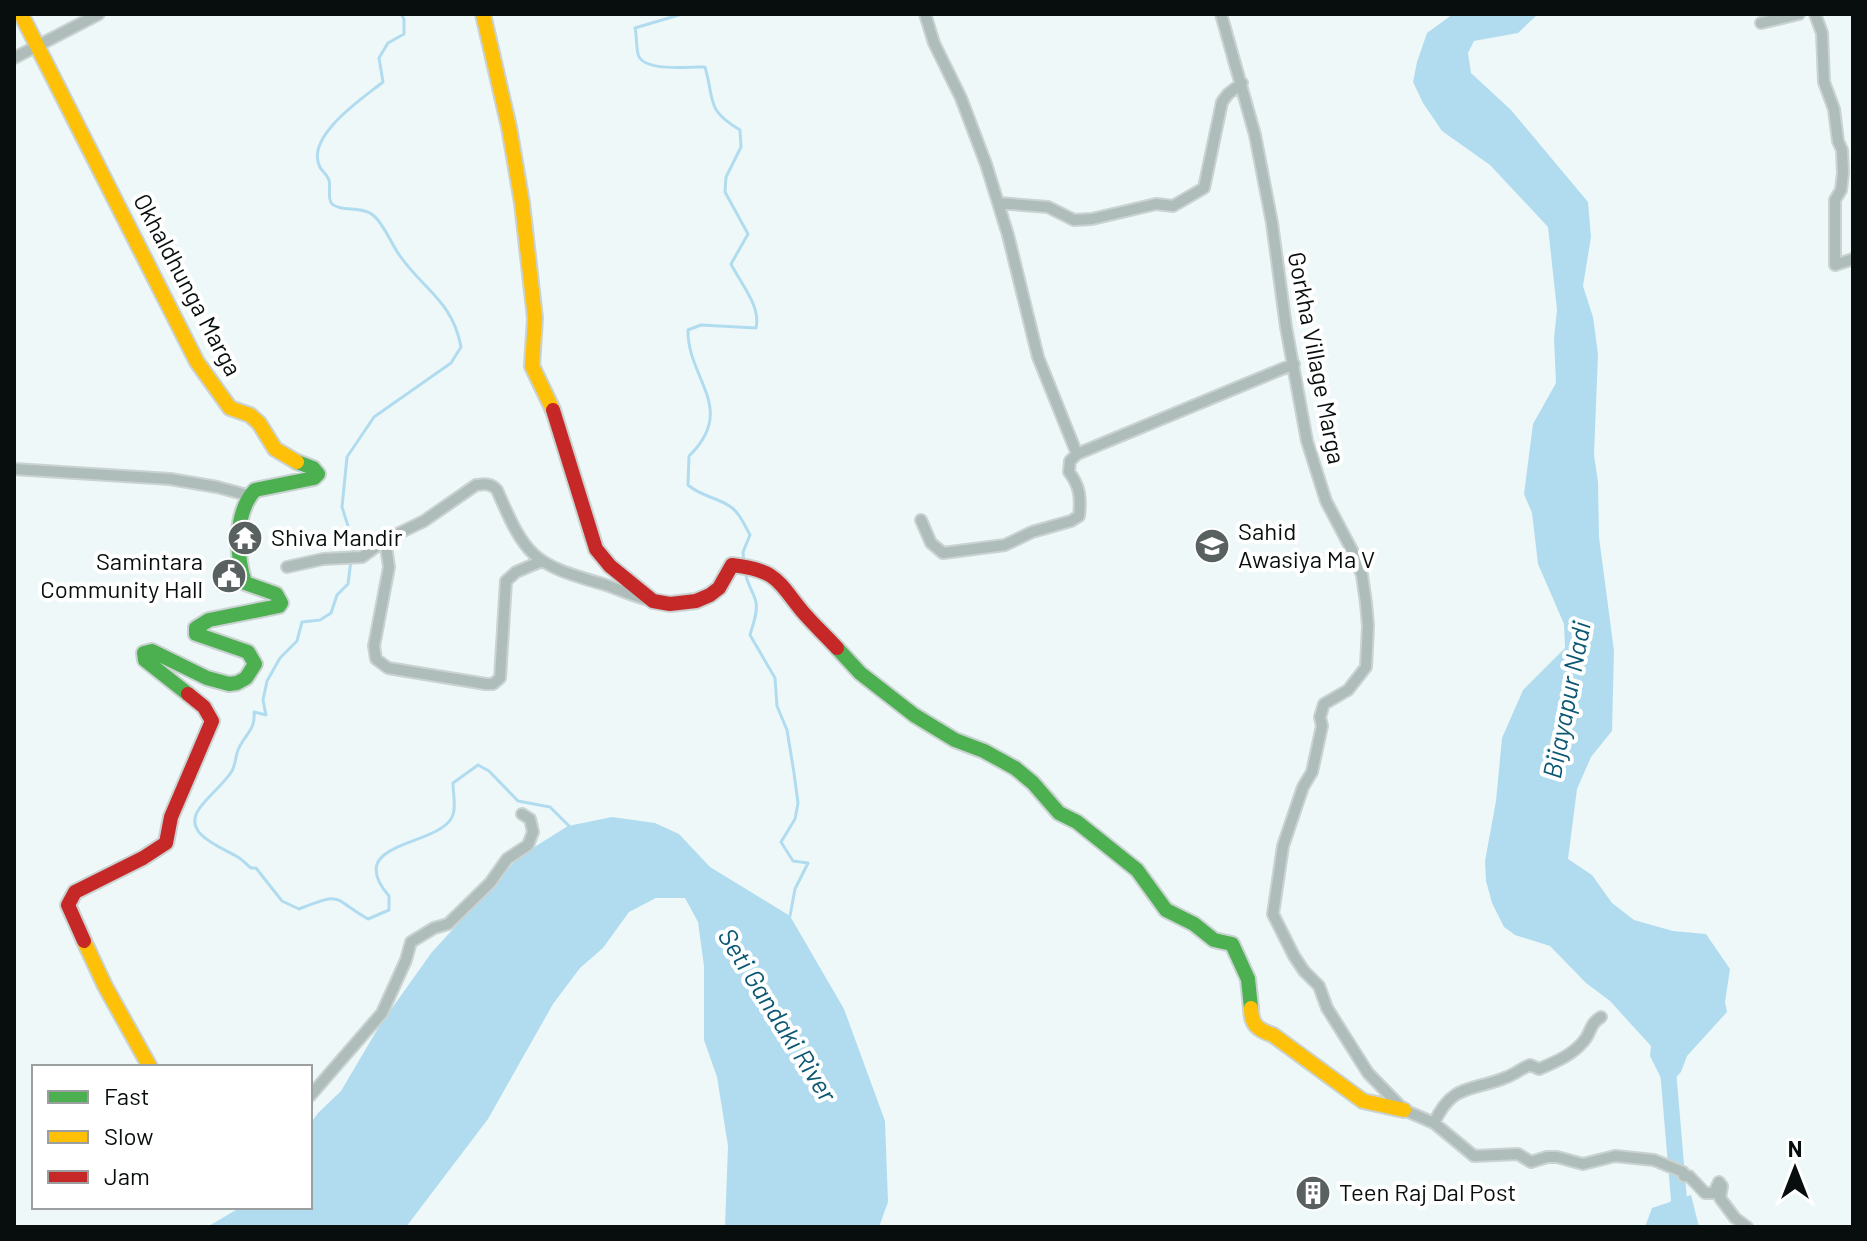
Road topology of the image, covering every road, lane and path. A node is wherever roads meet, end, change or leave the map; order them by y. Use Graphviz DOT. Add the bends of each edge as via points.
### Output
graph roads {
  1 [pos="21,14"];
  2 [pos="99,14"];
  3 [pos="483,14"];
  4 [pos="925,14"];
  5 [pos="1221,14"];
  6 [pos="1799,14"];
  7 [pos="1815,14"];
  8 [pos="1761,23"];
  9 [pos="38,46"];
  10 [pos="14,58"];
  11 [pos="1242,83"];
  12 [pos="998,203"];
  13 [pos="1853,259"];
  14 [pos="1294,364"];
  15 [pos="1077,454"];
  16 [pos="14,469"];
  17 [pos="247,495"];
  18 [pos="921,520"];
  19 [pos="385,540"];
  20 [pos="542,561"];
  21 [pos="287,567"];
  22 [pos="652,600"];
  23 [pos="522,814"];
  24 [pos="1601,1017"];
  25 [pos="149,1065"];
  26 [pos="312,1094"];
  27 [pos="1404,1110"];
  28 [pos="1434,1123"];
  29 [pos="1747,1227"];
  1 -- 9 [label="street, Okhaldhunga Marga"];
  2 -- 9 [label="street"];
  3 -- 22 [label="street" via="530,250 536,333 531,370 556,416 596,549 607,566"];
  4 -- 12 [label="street"];
  5 -- 11 [label="street, Gorkha Village Marga"];
  6 -- 8 [label="street"];
  7 -- 13 [label="street" via="1822,33 1824,82 1842,150 1835,265"];
  9 -- 10 [label="street"];
  9 -- 17 [label="street, Okhaldhunga Marga" via="197,362 230,408 250,415 287,458 317,472 314,478 265,486"];
  11 -- 12 [label="street" via="1222,102 1204,188 1173,206 1156,204 1074,220 1048,207"];
  11 -- 14 [label="street, Gorkha Village Marga" via="1272,223"];
  12 -- 15 [label="street" via="1038,357"];
  14 -- 15 [label="street"];
  14 -- 27 [label="street, Gorkha Village Marga" via="1307,441 1326,501 1362,575 1368,626 1366,667 1348,690 1324,704 1312,772 1283,846 1273,914 1368,1073"];
  15 -- 18 [label="street" via="1069,472 1078,483 1081,502 1079,516 1071,521 1005,545 943,553 931,543"];
  16 -- 17 [label="street" via="170,479"];
  17 -- 25 [label="street" via="241,573 245,583 276,594 281,603 209,620 196,628 196,634 248,652 255,664 238,683 228,683 152,651 144,653 145,660 204,707 210,728 171,817 166,843 75,892 68,905"];
  19 -- 20 [label="street" via="485,484 497,490 519,540"];
  19 -- 20 [label="street" via="389,567 376,659 388,668 486,684 500,678 506,581"];
  19 -- 21 [label="street" via="362,557"];
  20 -- 22 [label="street"];
  22 -- 27 [label="street" via="701,600 716,591 732,565 773,577 860,673 914,715 1015,768 1059,813 1137,870 1166,910 1214,940 1232,944 1251,989 1252,1022 1258,1031 1273,1035 1363,1101"];
  23 -- 26 [label="street" via="530,819 533,832 528,845 507,859 448,924 411,942 382,1013"];
  24 -- 28 [label="street" via="1568,1056 1453,1095"];
  27 -- 28 [label="street, Gorkha Village Marga"];
  28 -- 29 [label="street, Gorkha Village Marga" via="1474,1156 1518,1154 1531,1162 1557,1157 1583,1164 1615,1156 1669,1164 1705,1193 1714,1193 1719,1182 1720,1198"];
}
